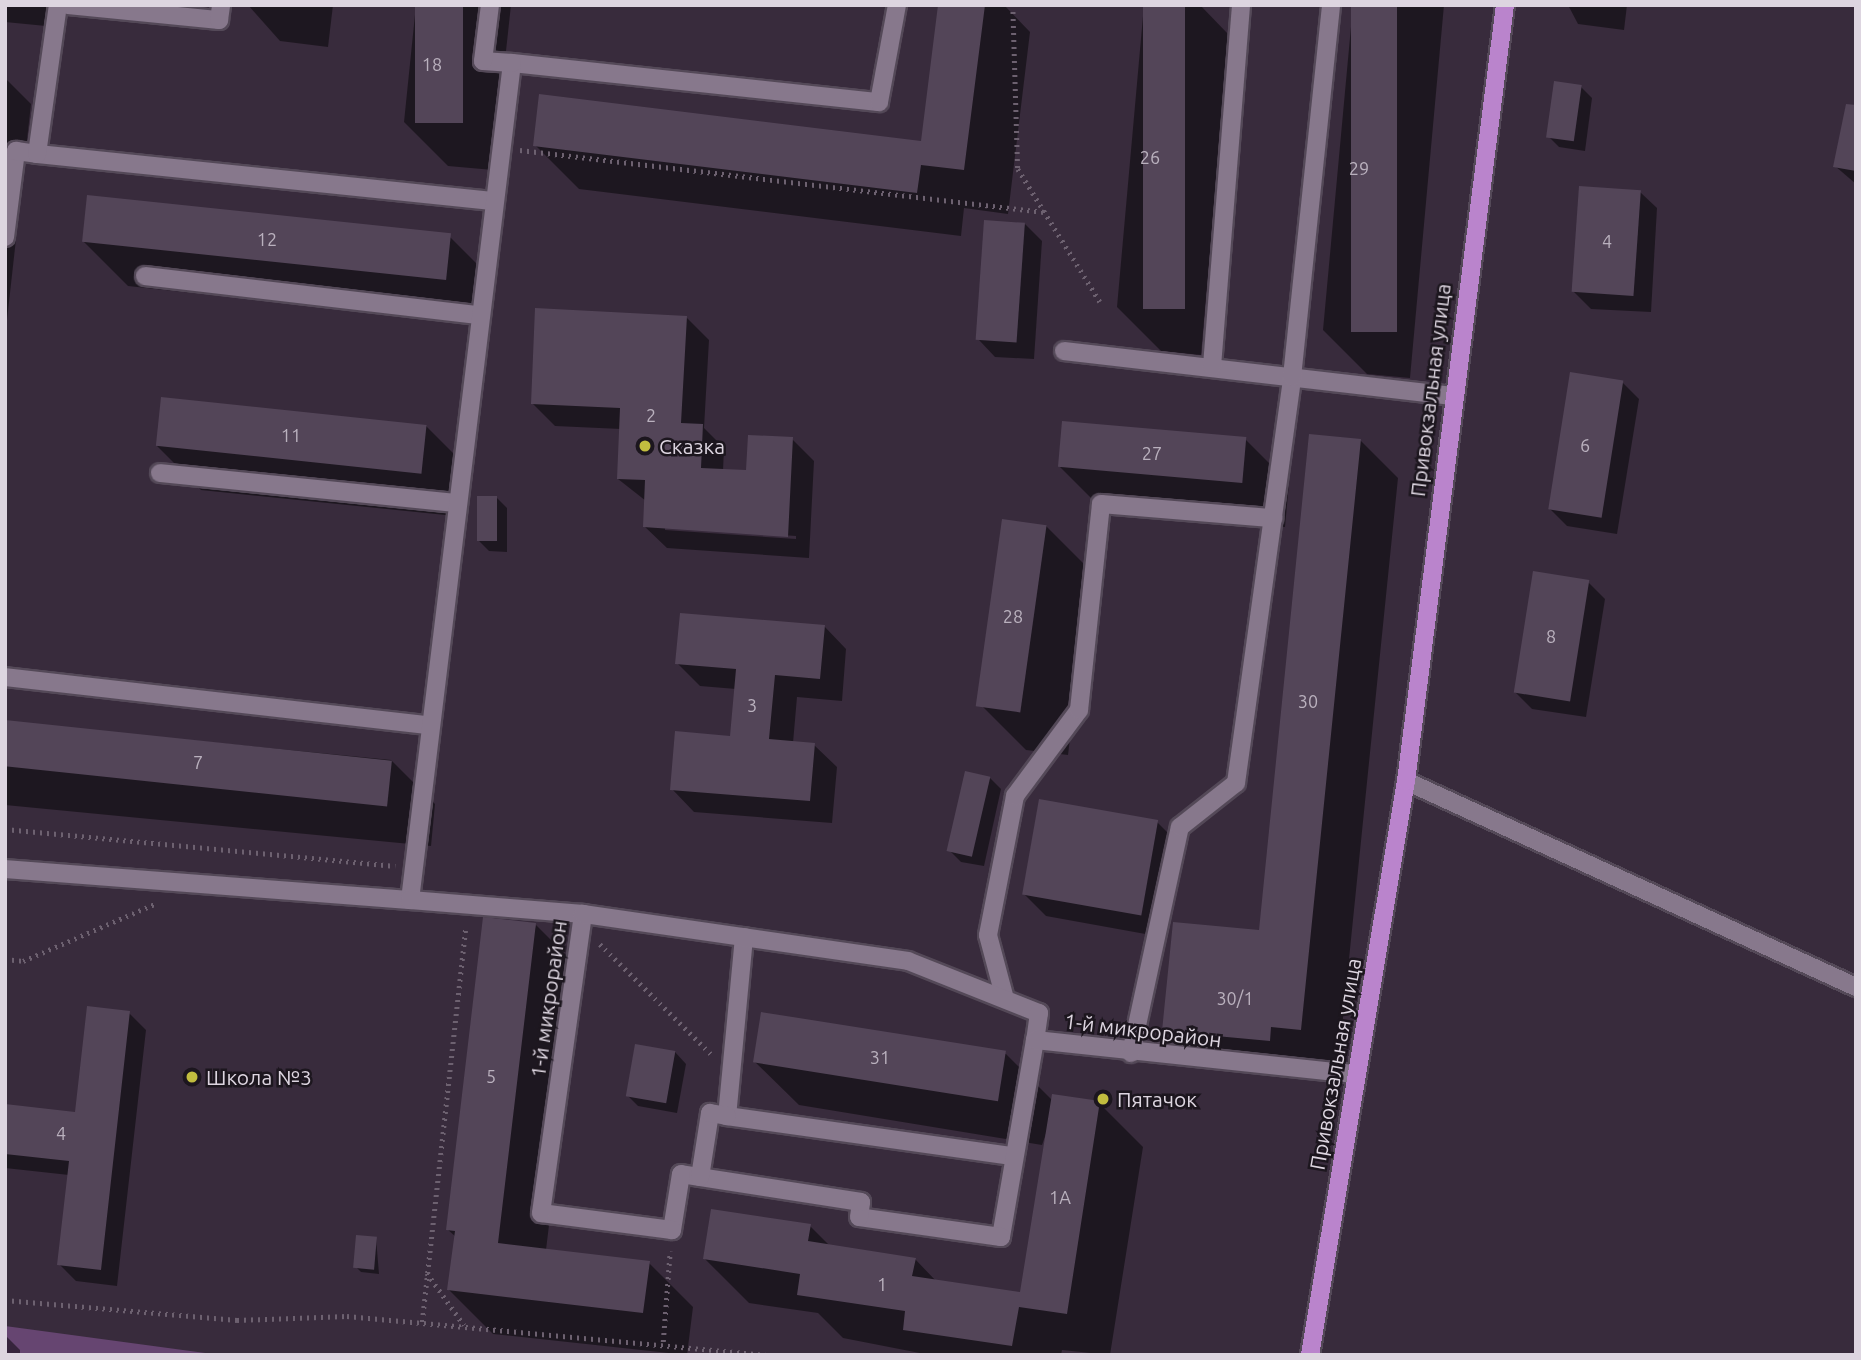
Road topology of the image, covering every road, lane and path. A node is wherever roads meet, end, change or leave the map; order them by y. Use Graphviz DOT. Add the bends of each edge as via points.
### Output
graph roads {
  1 [pos="58,5"];
  2 [pos="68,5"];
  3 [pos="221,5"];
  4 [pos="490,5"];
  5 [pos="897,5"];
  6 [pos="1013,5"];
  7 [pos="1241,5"];
  8 [pos="1331,5"];
  9 [pos="1505,5"];
  10 [pos="512,63"];
  11 [pos="498,148"];
  12 [pos="37,154"];
  13 [pos="491,201"];
  14 [pos="1044,212"];
  15 [pos="5,237"];
  16 [pos="145,276"];
  17 [pos="1100,302"];
  18 [pos="478,315"];
  19 [pos="1064,351"];
  20 [pos="1212,366"];
  21 [pos="1292,377"];
  22 [pos="1452,396"];
  23 [pos="160,473"];
  24 [pos="456,503"];
  25 [pos="1273,518"];
  26 [pos="5,677"];
  27 [pos="429,725"];
  28 [pos="1406,781"];
  29 [pos="5,829"];
  30 [pos="414,867"];
  31 [pos="5,869"];
  32 [pos="162,900"];
  33 [pos="410,900"];
  34 [pos="468,904"];
  35 [pos="582,920"];
  36 [pos="744,937"];
  37 [pos="5,959"];
  38 [pos="1856,987"];
  39 [pos="1005,999"];
  40 [pos="1035,1040"];
  41 [pos="1131,1053"];
  42 [pos="731,1074"];
  43 [pos="1355,1074"];
  44 [pos="727,1116"];
  45 [pos="1012,1156"];
  46 [pos="700,1177"];
  47 [pos="672,1230"];
  48 [pos="427,1273"];
  49 [pos="5,1300"];
  50 [pos="422,1322"];
  51 [pos="464,1326"];
  52 [pos="663,1342"];
  53 [pos="766,1355"];
  54 [pos="1310,1355"];
  1 -- 12 [label="street"];
  2 -- 3 [label="street" via="219,20"];
  4 -- 10 [label="street" via="483,61"];
  5 -- 10 [label="street" via="879,102"];
  6 -- 14 [label="path" via="1018,169"];
  7 -- 20 [label="street"];
  8 -- 21 [label="street"];
  9 -- 22 [label="main road, Привокзальная улица"];
  10 -- 11 [label="street"];
  11 -- 13 [label="street"];
  11 -- 14 [label="path"];
  12 -- 13 [label="street"];
  12 -- 15 [label="street" via="16,151"];
  13 -- 18 [label="street"];
  14 -- 17 [label="path"];
  16 -- 18 [label="street"];
  18 -- 24 [label="street"];
  19 -- 20 [label="street"];
  20 -- 21 [label="street"];
  21 -- 22 [label="street"];
  21 -- 25 [label="street"];
  22 -- 28 [label="main road, Привокзальная улица"];
  23 -- 24 [label="street"];
  24 -- 27 [label="street"];
  25 -- 39 [label="street" via="1101,504 1079,710 1015,796 988,935"];
  25 -- 41 [label="street" via="1236,783 1180,827"];
  26 -- 27 [label="street"];
  27 -- 30 [label="street"];
  28 -- 38 [label="street"];
  28 -- 43 [label="main road, Привокзальная улица"];
  29 -- 30 [label="path"];
  30 -- 33 [label="street"];
  31 -- 33 [label="street"];
  32 -- 37 [label="path" via="23,961"];
  33 -- 34 [label="street"];
  34 -- 35 [label="street"];
  34 -- 48 [label="path"];
  35 -- 36 [label="street, 1-й микрорайон"];
  35 -- 42 [label="path"];
  35 -- 47 [label="street, 1-й микрорайон" via="541,1213"];
  36 -- 39 [label="street, 1-й микрорайон" via="908,961"];
  36 -- 42 [label="street"];
  39 -- 40 [label="street, 1-й микрорайон" via="1039,1013"];
  40 -- 41 [label="street, 1-й микрорайон"];
  40 -- 45 [label="street"];
  41 -- 43 [label="street, 1-й микрорайон"];
  42 -- 44 [label="street"];
  43 -- 54 [label="main road, Привокзальная улица"];
  44 -- 45 [label="street"];
  44 -- 46 [label="street" via="710,1113"];
  45 -- 46 [label="street" via="1001,1237 859,1217 861,1202"];
  46 -- 47 [label="street" via="681,1174"];
  47 -- 52 [label="path"];
  48 -- 50 [label="path"];
  48 -- 51 [label="path"];
  49 -- 50 [label="path" via="237,1320 347,1316"];
  50 -- 51 [label="path"];
  51 -- 52 [label="path"];
  52 -- 53 [label="path"];
}
